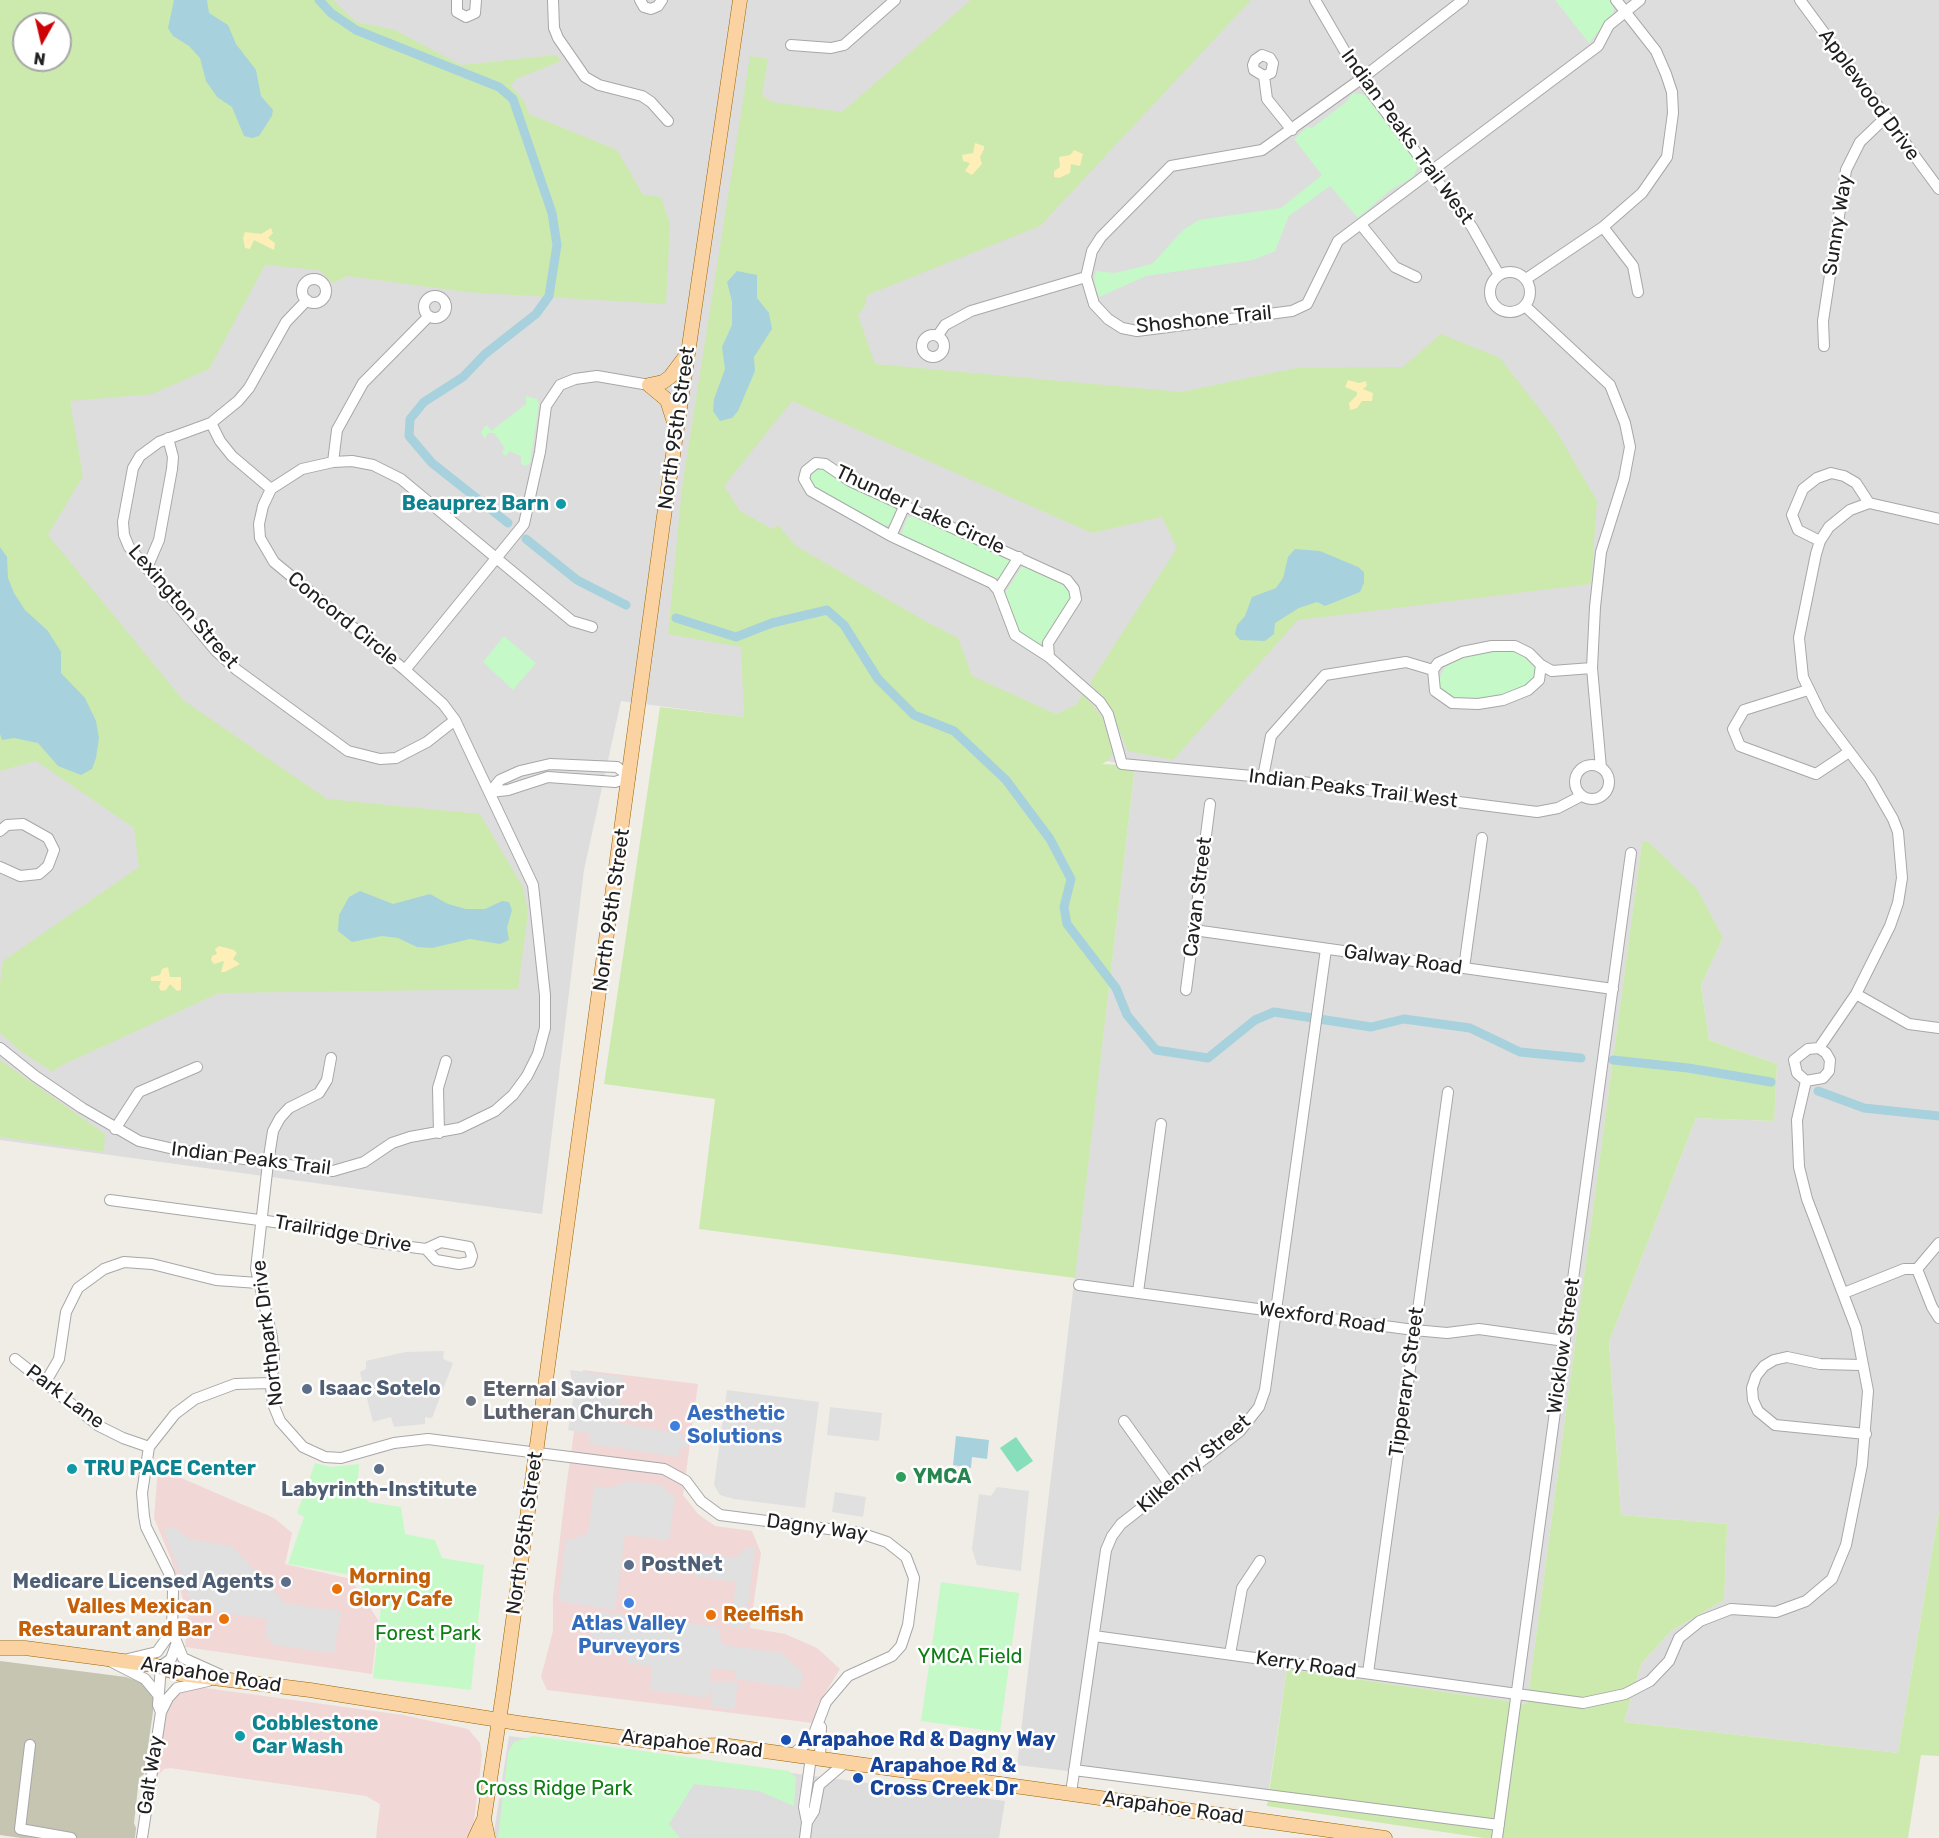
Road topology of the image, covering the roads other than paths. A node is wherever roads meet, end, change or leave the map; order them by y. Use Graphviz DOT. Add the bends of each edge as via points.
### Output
graph roads {
  1 [pos="457,0"];
  2 [pos="476,0"];
  3 [pos="553,0"];
  4 [pos="640,0"];
  5 [pos="662,0"];
  6 [pos="740,0"];
  7 [pos="894,0"];
  8 [pos="1314,0"];
  9 [pos="1463,0"];
  10 [pos="1616,0"];
  11 [pos="1640,0"];
  12 [pos="1800,0"];
  13 [pos="1625,12"];
  14 [pos="791,45"];
  15 [pos="1264,76"];
  16 [pos="1361,79"];
  17 [pos="1885,118"];
  18 [pos="668,121"];
  19 [pos="1292,130"];
  20 [pos="1431,171"];
  21 [pos="1939,189"];
  22 [pos="1362,226"];
  23 [pos="1603,227"];
  24 [pos="1499,275"];
  25 [pos="1086,277"];
  26 [pos="1416,277"];
  27 [pos="1526,279"];
  28 [pos="1638,292"];
  29 [pos="307,300"];
  30 [pos="1525,306"];
  31 [pos="428,317"];
  32 [pos="938,335"];
  33 [pos="1824,346"];
  34 [pos="687,353"];
  35 [pos="649,385"];
  36 [pos="211,423"];
  37 [pos="676,430"];
  38 [pos="168,438"];
  39 [pos="333,462"];
  40 [pos="271,489"];
  41 [pos="1869,503"];
  42 [pos="904,507"];
  43 [pos="1939,519"];
  44 [pos="891,537"];
  45 [pos="1820,541"];
  46 [pos="1019,557"];
  47 [pos="496,559"];
  48 [pos="147,568"];
  49 [pos="998,590"];
  50 [pos="592,627"];
  51 [pos="1020,640"];
  52 [pos="1048,644"];
  53 [pos="1049,657"];
  54 [pos="1541,665"];
  55 [pos="1592,668"];
  56 [pos="405,670"];
  57 [pos="1433,670"];
  58 [pos="1552,671"];
  59 [pos="1539,681"];
  60 [pos="1808,690"];
  61 [pos="455,720"];
  62 [pos="1849,752"];
  63 [pos="1601,768"];
  64 [pos="630,777"];
  65 [pos="1263,777"];
  66 [pos="490,792"];
  67 [pos="1581,796"];
  68 [pos="1210,804"];
  69 [pos="0,831"];
  70 [pos="1482,838"];
  71 [pos="1631,853"];
  72 [pos="0,867"];
  73 [pos="1194,930"];
  74 [pos="1326,949"];
  75 [pos="1464,968"];
  76 [pos="1612,989"];
  77 [pos="1186,990"];
  78 [pos="1856,994"];
  79 [pos="1939,1028"];
  80 [pos="0,1048"];
  81 [pos="1819,1048"];
  82 [pos="331,1058"];
  83 [pos="446,1061"];
  84 [pos="197,1067"];
  85 [pos="1806,1082"];
  86 [pos="1448,1092"];
  87 [pos="513,1095"];
  88 [pos="1161,1124"];
  89 [pos="115,1129"];
  90 [pos="439,1133"];
  91 [pos="268,1163"];
  92 [pos="110,1200"];
  93 [pos="261,1220"];
  94 [pos="1939,1243"];
  95 [pos="426,1249"];
  96 [pos="1917,1269"];
  97 [pos="258,1283"];
  98 [pos="1078,1285"];
  99 [pos="1138,1292"];
  100 [pos="1844,1293"];
  101 [pos="1277,1312"];
  102 [pos="1939,1318"];
  103 [pos="1414,1330"];
  104 [pos="1565,1341"];
  105 [pos="15,1359"];
  106 [pos="1862,1365"];
  107 [pos="45,1383"];
  108 [pos="271,1383"];
  109 [pos="1124,1421"];
  110 [pos="1866,1434"];
  111 [pos="149,1447"];
  112 [pos="536,1451"];
  113 [pos="1170,1485"];
  114 [pos="1260,1561"];
  115 [pos="172,1630"];
  116 [pos="1094,1636"];
  117 [pos="176,1645"];
  118 [pos="0,1648"];
  119 [pos="1230,1654"];
  120 [pos="107,1659"];
  121 [pos="161,1666"];
  122 [pos="1368,1673"];
  123 [pos="230,1680"];
  124 [pos="1517,1694"];
  125 [pos="159,1696"];
  126 [pos="160,1712"];
  127 [pos="821,1717"];
  128 [pos="500,1720"];
  129 [pos="30,1745"];
  130 [pos="793,1754"];
  131 [pos="815,1758"];
  132 [pos="846,1762"];
  133 [pos="1074,1770"];
  134 [pos="1071,1793"];
  135 [pos="483,1819"];
  136 [pos="807,1822"];
  137 [pos="1498,1826"];
  138 [pos="63,1837"];
  139 [pos="142,1838"];
  140 [pos="475,1838"];
  141 [pos="488,1838"];
  142 [pos="805,1838"];
  143 [pos="1385,1838"];
  144 [pos="1497,1838"];
  1 -- 2 [label="street" via="457,12 466,17 475,13"];
  3 -- 18 [label="street" via="558,38 585,77 599,85 642,96"];
  4 -- 5 [label="street" via="651,9"];
  6 -- 34 [label="main road, North 95th Street"];
  7 -- 14 [label="street" via="844,45"];
  8 -- 16 [label="street, Indian Peaks Trail West"];
  9 -- 16 [label="street"];
  10 -- 13 [label="street"];
  11 -- 13 [label="street, Shoshone Trail"];
  12 -- 17 [label="street, Applewood Drive"];
  13 -- 20 [label="street, Shoshone Trail" via="1609,25 1598,46"];
  13 -- 23 [label="street" via="1656,51 1666,74 1672,92 1672,134 1667,157 1642,193"];
  15 -- 19 [label="street" via="1267,99"];
  16 -- 19 [label="street"];
  16 -- 20 [label="street, Indian Peaks Trail West"];
  17 -- 21 [label="street, Applewood Drive"];
  17 -- 33 [label="street, Sunny Way" via="1860,142 1846,170 1823,321"];
  19 -- 25 [label="street" via="1262,150 1171,166 1101,237 1092,251"];
  20 -- 22 [label="street, Shoshone Trail"];
  20 -- 24 [label="street, Indian Peaks Trail West" via="1472,227"];
  22 -- 25 [label="street, Shoshone Trail" via="1338,241 1307,304 1292,311 1137,331 1108,319 1094,304"];
  22 -- 26 [label="street" via="1395,267"];
  23 -- 27 [label="street"];
  23 -- 28 [label="street" via="1633,266"];
  24 -- 27 [label="street" via="1514,272"];
  24 -- 30 [label="street" via="1491,287 1492,301 1514,311"];
  25 -- 32 [label="street" via="971,311 945,325"];
  27 -- 30 [label="street" via="1531,293"];
  29 -- 36 [label="street, Lexington Street" via="282,327 249,388"];
  30 -- 55 [label="street" via="1610,385 1630,447 1601,552"];
  31 -- 39 [label="street" via="363,383 337,430"];
  34 -- 35 [label="main road" via="670,377"];
  34 -- 37 [label="main road, North 95th Street"];
  35 -- 37 [label="main road" via="667,400"];
  35 -- 47 [label="street" via="597,376 575,378 561,385 546,406 524,524"];
  36 -- 38 [label="street, Lexington Street"];
  36 -- 40 [label="street" via="232,456"];
  37 -- 64 [label="main road, North 95th Street"];
  38 -- 48 [label="street" via="172,469 159,540"];
  38 -- 48 [label="street, Lexington Street" via="150,447 133,468 123,522 129,547"];
  39 -- 40 [label="street" via="302,469"];
  39 -- 47 [label="street" via="352,461 388,471"];
  40 -- 56 [label="street, Concord Circle" via="259,524 265,551"];
  41 -- 43 [label="street"];
  41 -- 45 [label="street" via="1838,518"];
  41 -- 45 [label="street" via="1856,483 1844,476 1831,473 1817,478 1803,489 1792,514 1798,530"];
  42 -- 44 [label="street"];
  42 -- 44 [label="street, Thunder Lake Circle" via="825,464 813,465 805,475 811,491"];
  42 -- 46 [label="street, Thunder Lake Circle"];
  44 -- 49 [label="street, Thunder Lake Circle" via="984,577"];
  45 -- 60 [label="street" via="1799,638"];
  46 -- 49 [label="street"];
  46 -- 52 [label="street, Thunder Lake Circle" via="1067,580 1075,592 1075,604"];
  47 -- 50 [label="street" via="572,621"];
  47 -- 56 [label="street"];
  48 -- 61 [label="street, Lexington Street" via="216,651 348,751 371,758 396,758 427,742"];
  49 -- 51 [label="street" via="1011,627"];
  51 -- 52 [label="street"];
  51 -- 53 [label="street"];
  52 -- 53 [label="street"];
  53 -- 65 [label="street, Indian Peaks Trail West" via="1085,687 1108,714 1122,764"];
  54 -- 57 [label="street" via="1515,646 1492,646 1462,652 1438,663"];
  54 -- 58 [label="street"];
  54 -- 59 [label="street"];
  55 -- 58 [label="street"];
  55 -- 63 [label="street"];
  56 -- 61 [label="street, Concord Circle"];
  57 -- 59 [label="street" via="1435,691 1452,703 1503,700"];
  57 -- 65 [label="street" via="1406,662 1325,675 1271,736"];
  58 -- 59 [label="street"];
  60 -- 62 [label="street"];
  60 -- 62 [label="street" via="1744,710 1733,729 1740,746 1816,774"];
  61 -- 66 [label="street, Concord Circle"];
  62 -- 78 [label="street" via="1893,819 1901,856 1901,890 1894,914"];
  63 -- 67 [label="street" via="1590,765 1577,772 1574,785"];
  63 -- 67 [label="street" via="1608,779 1605,794 1593,800"];
  64 -- 66 [label="street" via="617,767 550,764 500,780"];
  64 -- 112 [label="main road, North 95th Street"];
  65 -- 67 [label="street, Indian Peaks Trail West" via="1537,812 1558,808"];
  66 -- 87 [label="street, Concord Circle" via="533,885 546,1010 538,1054"];
  68 -- 73 [label="street, Cavan Street"];
  69 -- 72 [label="street" via="7,825 23,824 48,838 54,855 39,874 14,874"];
  70 -- 75 [label="street"];
  71 -- 76 [label="street, Wicklow Street"];
  73 -- 74 [label="street, Galway Road"];
  73 -- 77 [label="street, Cavan Street"];
  74 -- 75 [label="street, Galway Road"];
  74 -- 101 [label="street, Kilkenny Street"];
  75 -- 76 [label="street, Galway Road"];
  76 -- 104 [label="street, Wicklow Street"];
  78 -- 79 [label="street" via="1909,1024"];
  78 -- 81 [label="street"];
  80 -- 89 [label="street, Indian Peaks Trail"];
  81 -- 85 [label="street" via="1830,1060 1829,1071 1823,1078"];
  81 -- 85 [label="street" via="1808,1049 1794,1060 1797,1073"];
  82 -- 91 [label="street, Northpark Drive" via="325,1085 319,1093 289,1108 279,1118"];
  83 -- 90 [label="street" via="438,1088"];
  84 -- 89 [label="street" via="139,1092"];
  85 -- 100 [label="street, Kerry Road" via="1797,1120 1798,1167"];
  86 -- 103 [label="street, Tipperary Street"];
  87 -- 90 [label="street, Indian Peaks Trail" via="476,1122"];
  88 -- 99 [label="street"];
  89 -- 91 [label="street, Indian Peaks Trail" via="164,1148"];
  90 -- 91 [label="street, Indian Peaks Trail" via="392,1143 364,1162 333,1171"];
  91 -- 93 [label="street, Northpark Drive"];
  92 -- 93 [label="street, Trailridge Drive"];
  93 -- 95 [label="street, Trailridge Drive"];
  93 -- 97 [label="street, Northpark Drive"];
  94 -- 96 [label="street"];
  96 -- 100 [label="street" via="1904,1269"];
  96 -- 102 [label="street"];
  97 -- 107 [label="street" via="216,1280 152,1264 124,1262 104,1269 78,1288 62,1328 59,1359"];
  97 -- 108 [label="street, Northpark Drive" via="272,1337"];
  98 -- 99 [label="street, Wexford Road"];
  99 -- 101 [label="street, Wexford Road"];
  100 -- 106 [label="street, Kerry Road" via="1856,1328"];
  101 -- 103 [label="street, Wexford Road"];
  101 -- 113 [label="street, Kilkenny Street" via="1259,1407 1239,1431"];
  103 -- 104 [label="street, Wexford Road" via="1447,1333 1479,1329"];
  103 -- 122 [label="street, Tipperary Street"];
  104 -- 124 [label="street, Wicklow Street"];
  105 -- 107 [label="street, Park Lane"];
  106 -- 110 [label="street, Kerry Road" via="1869,1391"];
  106 -- 110 [label="street" via="1774,1360 1756,1376 1752,1388 1758,1411 1775,1425"];
  107 -- 111 [label="street, Park Lane" via="99,1426"];
  108 -- 111 [label="street" via="235,1384 199,1397 175,1414"];
  108 -- 112 [label="street, Northpark Drive" via="273,1404 290,1436 325,1457 341,1458 428,1439"];
  109 -- 113 [label="street"];
  110 -- 124 [label="street, Kerry Road" via="1846,1545 1832,1579 1806,1602 1776,1612 1731,1609 1700,1622 1679,1638 1669,1661 1650,1681 1625,1694 1583,1703"];
  111 -- 115 [label="street" via="143,1481 144,1516 169,1573 173,1591"];
  112 -- 127 [label="street, Dagny Way" via="664,1469 686,1480 701,1501 720,1515 874,1536 906,1557 914,1578 901,1646 892,1656 848,1676 826,1702"];
  112 -- 128 [label="main road, North 95th Street"];
  113 -- 116 [label="street, Kilkenny Street" via="1121,1524 1112,1536 1106,1550"];
  114 -- 119 [label="street" via="1242,1588"];
  115 -- 117 [label="street"];
  115 -- 120 [label="street" via="157,1652"];
  116 -- 119 [label="street, Kerry Road"];
  116 -- 133 [label="street, Kilkenny Street"];
  117 -- 121 [label="street" via="171,1659"];
  117 -- 123 [label="street" via="185,1659"];
  118 -- 120 [label="main road, Arapahoe Road"];
  119 -- 122 [label="street, Kerry Road"];
  120 -- 121 [label="main road, Arapahoe Road"];
  120 -- 125 [label="street" via="145,1679"];
  121 -- 123 [label="main road, Arapahoe Road" via="181,1674"];
  121 -- 125 [label="street, Galt Way"];
  122 -- 124 [label="street, Kerry Road"];
  123 -- 126 [label="street, Galt Way" via="177,1688"];
  123 -- 128 [label="main road, Arapahoe Road"];
  124 -- 137 [label="street, Wicklow Street"];
  125 -- 126 [label="street, Galt Way"];
  126 -- 139 [label="street, Galt Way"];
  127 -- 130 [label="street, Dagny Way" via="812,1739"];
  127 -- 131 [label="street, Dagny Way"];
  128 -- 130 [label="main road, Arapahoe Road" via="686,1746 722,1745"];
  128 -- 135 [label="main road, North 95th Street"];
  129 -- 138 [label="street" via="20,1829"];
  130 -- 131 [label="main road, Arapahoe Road"];
  131 -- 132 [label="main road, Arapahoe Road"];
  131 -- 136 [label="street, Dagny Way" via="804,1807"];
  132 -- 134 [label="main road, Arapahoe Road"];
  132 -- 136 [label="street" via="819,1785"];
  133 -- 134 [label="street, Kilkenny Street"];
  133 -- 137 [label="street, Arapahoe Road"];
  134 -- 143 [label="main road, Arapahoe Road"];
  135 -- 140 [label="main road, North 95th Street"];
  135 -- 141 [label="main road, North 95th Street"];
  136 -- 142 [label="street"];
  137 -- 144 [label="street, Wicklow Street"];
}
